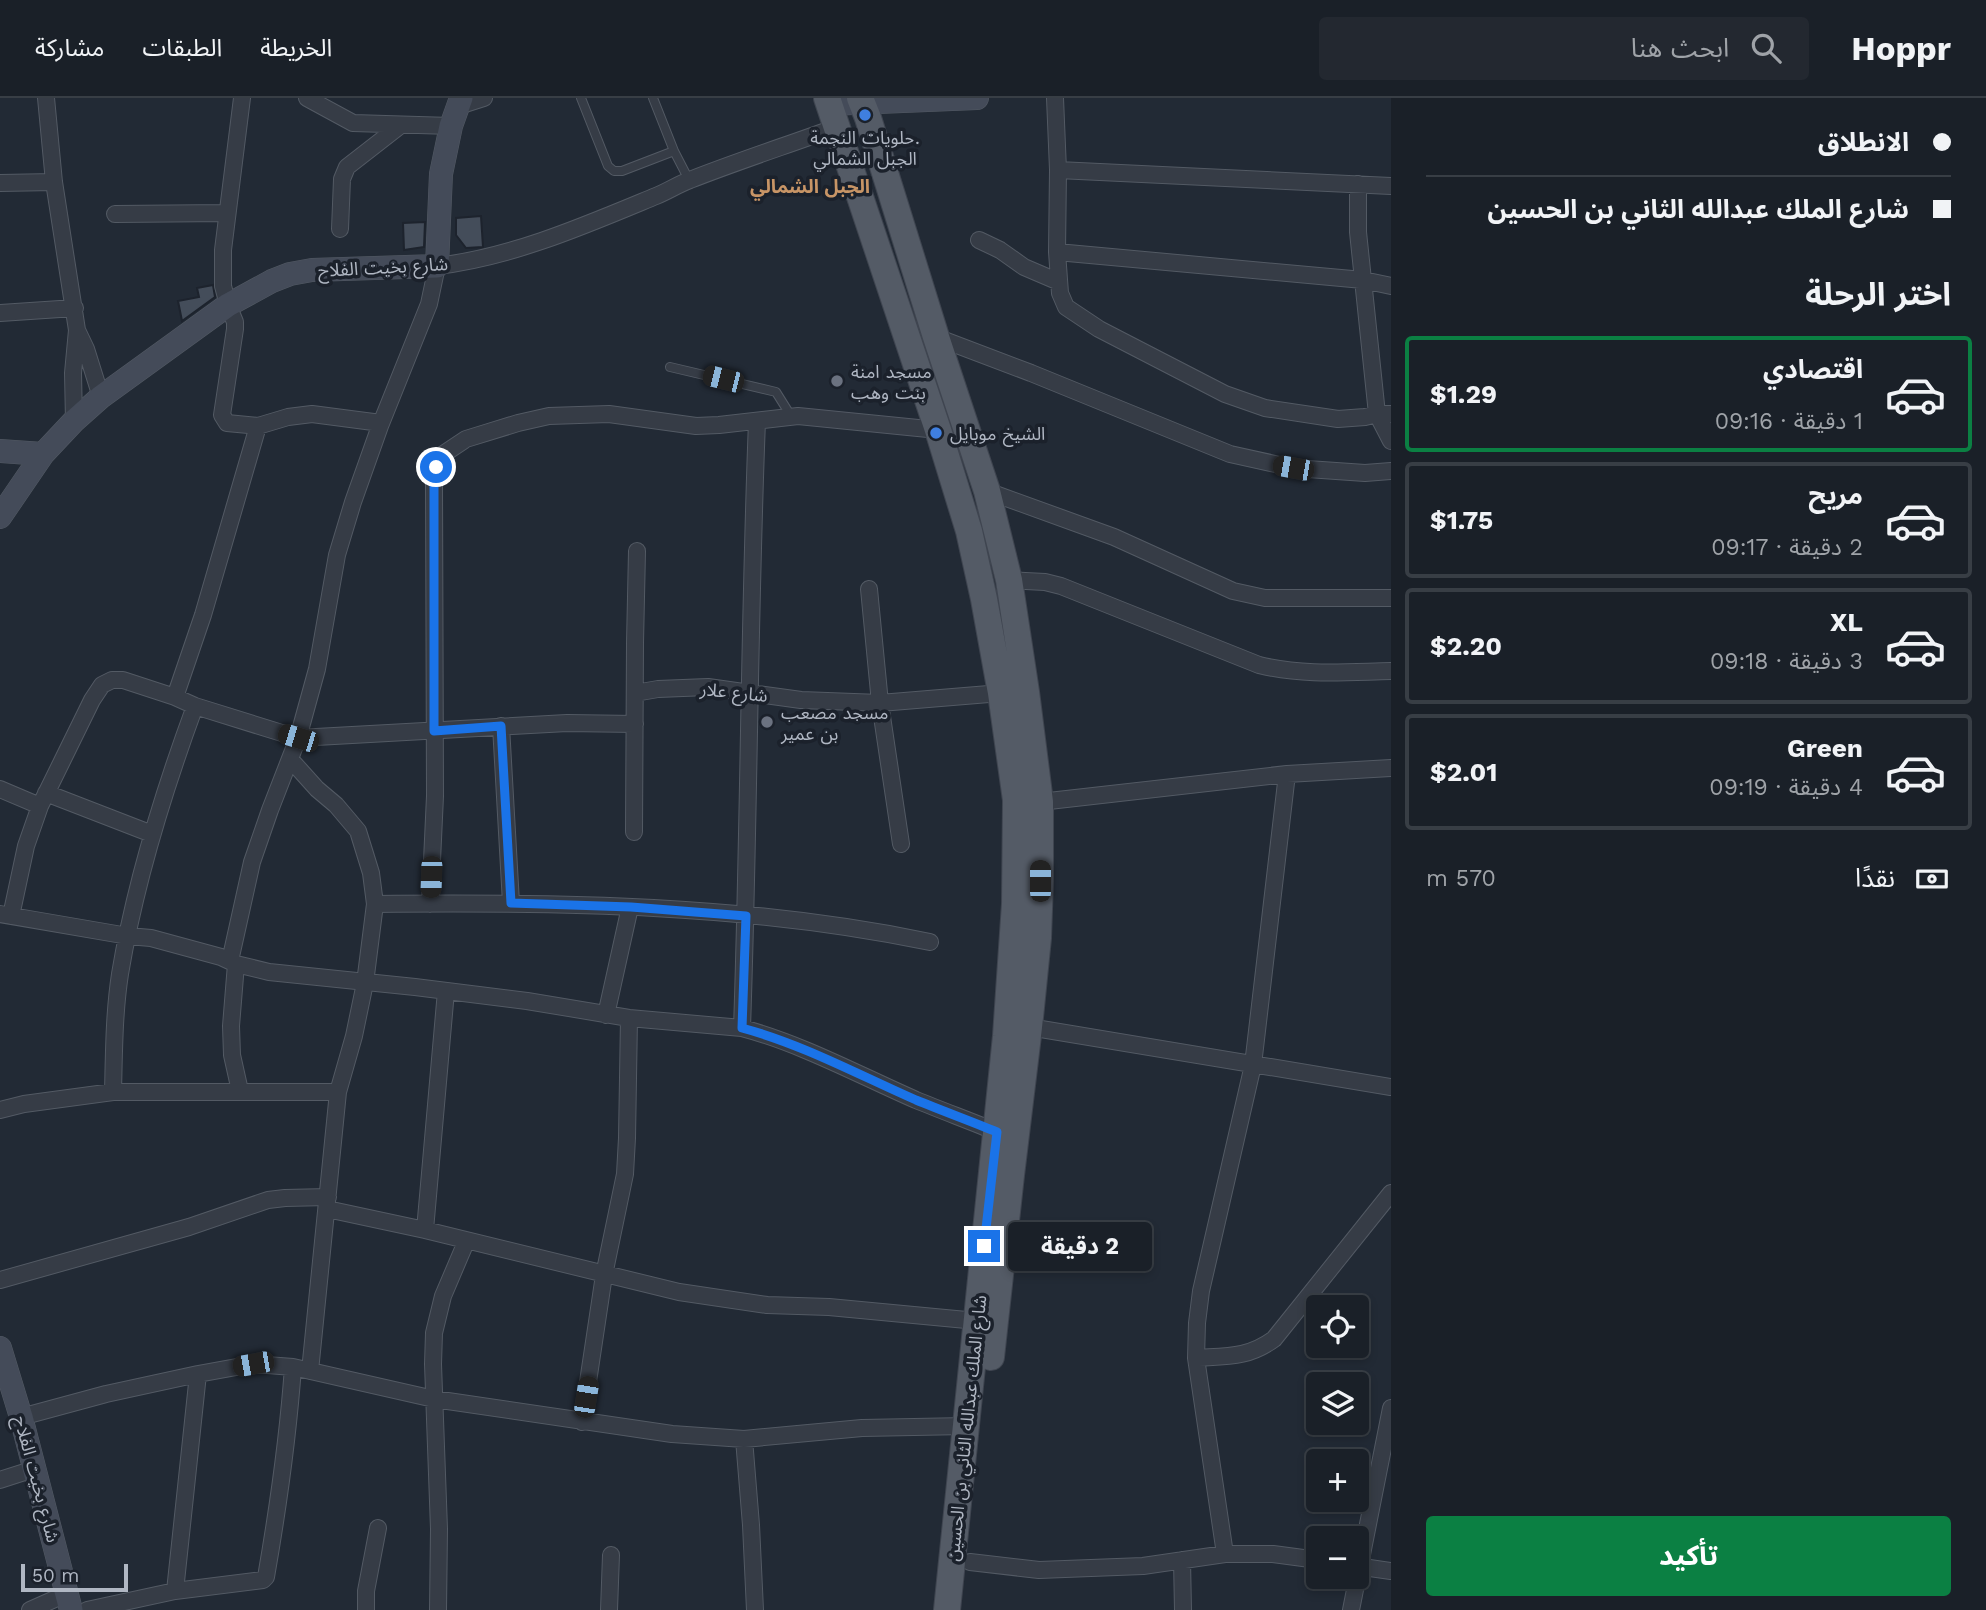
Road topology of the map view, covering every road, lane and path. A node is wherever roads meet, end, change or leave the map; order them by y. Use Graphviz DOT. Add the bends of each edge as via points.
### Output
graph roads {
  1 [pos="46,98"];
  2 [pos="242,98"];
  3 [pos="307,98"];
  4 [pos="484,98"];
  5 [pos="581,98"];
  6 [pos="653,98"];
  7 [pos="977,98"];
  8 [pos="1055,98"];
  9 [pos="861,100"];
  10 [pos="457,110"];
  11 [pos="831,110"];
  12 [pos="401,125"];
  13 [pos="674,151"];
  14 [pos="1058,170"];
  15 [pos="689,180"];
  16 [pos="54,182"];
  17 [pos="0,183"];
  18 [pos="1358,184"];
  19 [pos="1391,186"];
  20 [pos="227,213"];
  21 [pos="115,214"];
  22 [pos="340,229"];
  23 [pos="979,240"];
  24 [pos="1057,252"];
  25 [pos="438,265"];
  26 [pos="1363,280"];
  27 [pos="1059,282"];
  28 [pos="1391,286"];
  29 [pos="228,305"];
  30 [pos="75,308"];
  31 [pos="0,313"];
  32 [pos="77,330"];
  33 [pos="936,337"];
  34 [pos="670,367"];
  35 [pos="101,397"];
  36 [pos="1384,414"];
  37 [pos="791,416"];
  38 [pos="74,421"];
  39 [pos="757,421"];
  40 [pos="381,423"];
  41 [pos="258,426"];
  42 [pos="938,430"];
  43 [pos="1391,441"];
  44 [pos="0,451"];
  45 [pos="43,454"];
  46 [pos="1391,471"];
  47 [pos="987,491"];
  48 [pos="0,517"];
  49 [pos="637,551"];
  50 [pos="1009,580"];
  51 [pos="869,589"];
  52 [pos="1391,598"];
  53 [pos="1391,671"];
  54 [pos="635,693"];
  55 [pos="750,693"];
  56 [pos="1001,693"];
  57 [pos="175,697"];
  58 [pos="880,704"];
  59 [pos="195,706"];
  60 [pos="635,724"];
  61 [pos="501,726"];
  62 [pos="434,731"];
  63 [pos="298,738"];
  64 [pos="290,759"];
  65 [pos="1391,768"];
  66 [pos="1287,774"];
  67 [pos="0,789"];
  68 [pos="43,800"];
  69 [pos="1040,802"];
  70 [pos="634,832"];
  71 [pos="152,834"];
  72 [pos="901,844"];
  73 [pos="511,903"];
  74 [pos="375,904"];
  75 [pos="430,904"];
  76 [pos="631,907"];
  77 [pos="6,915"];
  78 [pos="746,916"];
  79 [pos="128,936"];
  80 [pos="930,942"];
  81 [pos="233,962"];
  82 [pos="365,983"];
  83 [pos="446,991"];
  84 [pos="606,1015"];
  85 [pos="629,1018"];
  86 [pos="1029,1027"];
  87 [pos="742,1028"];
  88 [pos="1253,1065"];
  89 [pos="1391,1087"];
  90 [pos="240,1091"];
  91 [pos="113,1092"];
  92 [pos="338,1092"];
  93 [pos="0,1110"];
  94 [pos="997,1132"];
  95 [pos="1002,1174"];
  96 [pos="1391,1193"];
  97 [pos="327,1203"];
  98 [pos="995,1229"];
  99 [pos="425,1230"];
  100 [pos="466,1242"];
  101 [pos="604,1275"];
  102 [pos="0,1280"];
  103 [pos="977,1321"];
  104 [pos="0,1348"];
  105 [pos="1196,1359"];
  106 [pos="293,1367"];
  107 [pos="310,1371"];
  108 [pos="198,1374"];
  109 [pos="434,1399"];
  110 [pos="12,1406"];
  111 [pos="1391,1408"];
  112 [pos="582,1422"];
  113 [pos="966,1426"];
  114 [pos="744,1438"];
  115 [pos="34,1469"];
  116 [pos="0,1480"];
  117 [pos="1366,1526"];
  118 [pos="378,1528"];
  119 [pos="1225,1554"];
  120 [pos="611,1555"];
  121 [pos="1306,1558"];
  122 [pos="1182,1560"];
  123 [pos="970,1562"];
  124 [pos="1369,1568"];
  125 [pos="1391,1571"];
  126 [pos="1354,1589"];
  127 [pos="175,1591"];
  128 [pos="69,1602"];
  129 [pos="30,1610"];
  130 [pos="87,1610"];
  131 [pos="366,1610"];
  132 [pos="438,1610"];
  133 [pos="609,1610"];
  134 [pos="755,1610"];
  135 [pos="947,1610"];
  136 [pos="966,1610"];
  137 [pos="1183,1610"];
  138 [pos="1351,1610"];
  1 -- 16 [label="street"];
  2 -- 20 [label="street"];
  3 -- 12 [label="street" via="353,123"];
  4 -- 10 [label="street"];
  5 -- 13 [label="lane" via="614,172"];
  6 -- 13 [label="lane"];
  7 -- 9 [label="street"];
  8 -- 14 [label="street"];
  9 -- 11 [label="street"];
  9 -- 33 [label="main road, شارع الملك عبدالله الثاني بن الحسين"];
  10 -- 12 [label="street"];
  10 -- 25 [label="street" via="441,174"];
  11 -- 15 [label="street, شارع بخيت الفلاح"];
  11 -- 42 [label="main road, شارع الملك عبدالله الثاني بن الحسين"];
  12 -- 22 [label="street" via="347,167 342,179"];
  13 -- 15 [label="lane"];
  14 -- 18 [label="street"];
  14 -- 24 [label="street"];
  15 -- 25 [label="street, شارع بخيت الفلاح" via="532,244 495,256"];
  16 -- 17 [label="street"];
  16 -- 30 [label="street"];
  18 -- 19 [label="street"];
  18 -- 26 [label="street"];
  20 -- 21 [label="street"];
  20 -- 29 [label="street" via="223,274"];
  23 -- 27 [label="street"];
  24 -- 26 [label="street"];
  24 -- 27 [label="street"];
  25 -- 29 [label="street, شارع بخيت الفلاح" via="290,274"];
  25 -- 40 [label="street" via="429,304"];
  26 -- 28 [label="street"];
  26 -- 36 [label="street"];
  27 -- 36 [label="street" via="1066,307 1077,315 1225,394 1265,408 1314,417"];
  29 -- 35 [label="street, شارع بخيت الفلاح"];
  29 -- 41 [label="street" via="235,329 222,415 227,423"];
  30 -- 31 [label="street"];
  30 -- 32 [label="street"];
  32 -- 35 [label="street"];
  32 -- 38 [label="street"];
  33 -- 46 [label="street" via="1230,454 1293,468"];
  33 -- 47 [label="main road, شارع الملك عبدالله الثاني بن الحسين"];
  34 -- 37 [label="lane" via="776,392"];
  35 -- 38 [label="street, شارع بخيت الفلاح"];
  36 -- 43 [label="street"];
  37 -- 39 [label="street"];
  37 -- 42 [label="street"];
  38 -- 45 [label="street, شارع بخيت الفلاح"];
  39 -- 55 [label="street"];
  39 -- 62 [label="street" via="696,426 609,414 549,416 466,439 442,455 434,481"];
  40 -- 41 [label="street" via="312,414"];
  40 -- 63 [label="street" via="337,555 317,669"];
  41 -- 57 [label="street"];
  42 -- 56 [label="main road, شارع الملك عبدالله الثاني بن الحسين" via="969,531"];
  44 -- 45 [label="street"];
  45 -- 48 [label="street, شارع بخيت الفلاح"];
  47 -- 50 [label="main road, شارع الملك عبدالله الثاني بن الحسين"];
  47 -- 52 [label="street" via="1114,537 1249,596"];
  49 -- 54 [label="street"];
  50 -- 53 [label="street" via="1061,586 1259,665 1305,673"];
  50 -- 69 [label="main road, شارع الملك عبدالله الثاني بن الحسين"];
  51 -- 58 [label="street"];
  54 -- 55 [label="street, شارع علار" via="708,687"];
  54 -- 60 [label="street"];
  55 -- 58 [label="street, شارع علار"];
  55 -- 78 [label="street"];
  56 -- 58 [label="street, شارع علار"];
  56 -- 94 [label="main road, شارع الملك عبدالله الثاني بن الحسين" via="1017,818 1012,953"];
  57 -- 59 [label="street"];
  57 -- 68 [label="street" via="123,680 102,685"];
  58 -- 72 [label="street"];
  59 -- 63 [label="street"];
  59 -- 71 [label="street"];
  60 -- 61 [label="street"];
  60 -- 70 [label="street"];
  61 -- 62 [label="street"];
  61 -- 73 [label="street"];
  62 -- 63 [label="street"];
  62 -- 75 [label="street"];
  63 -- 64 [label="street"];
  64 -- 74 [label="street" via="358,831"];
  64 -- 81 [label="street" via="252,862"];
  65 -- 66 [label="street"];
  66 -- 69 [label="street"];
  66 -- 88 [label="street"];
  67 -- 68 [label="street"];
  68 -- 71 [label="street"];
  68 -- 77 [label="street"];
  69 -- 86 [label="main road, شارع الملك عبدالله الثاني بن الحسين" via="1038,938"];
  71 -- 79 [label="street"];
  73 -- 75 [label="street"];
  73 -- 76 [label="street"];
  74 -- 75 [label="street"];
  74 -- 82 [label="street"];
  76 -- 78 [label="street"];
  76 -- 84 [label="street"];
  77 -- 79 [label="street"];
  78 -- 80 [label="street" via="872,930"];
  78 -- 87 [label="street"];
  79 -- 81 [label="street"];
  79 -- 91 [label="street" via="115,1027"];
  81 -- 82 [label="street" via="269,972"];
  81 -- 90 [label="street" via="232,1055"];
  82 -- 83 [label="street"];
  82 -- 92 [label="street"];
  83 -- 84 [label="street"];
  83 -- 99 [label="street"];
  84 -- 85 [label="street"];
  85 -- 87 [label="street"];
  85 -- 101 [label="street" via="625,1174"];
  86 -- 88 [label="street"];
  86 -- 95 [label="main road, شارع الملك عبدالله الثاني بن الحسين"];
  87 -- 94 [label="street"];
  88 -- 89 [label="street"];
  88 -- 105 [label="street" via="1201,1291"];
  90 -- 91 [label="street"];
  90 -- 92 [label="street"];
  91 -- 93 [label="street"];
  92 -- 97 [label="street"];
  94 -- 95 [label="main road, شارع الملك عبدالله الثاني بن الحسين"];
  95 -- 98 [label="main road, شارع الملك عبدالله الثاني بن الحسين"];
  96 -- 105 [label="street" via="1274,1339 1247,1354"];
  97 -- 99 [label="street"];
  97 -- 102 [label="street" via="268,1200"];
  97 -- 107 [label="street"];
  98 -- 103 [label="main road, شارع الملك عبدالله الثاني بن الحسين"];
  98 -- 123 [label="main road, شارع الملك عبدالله الثاني بن الحسين"];
  99 -- 100 [label="street"];
  100 -- 101 [label="street"];
  100 -- 109 [label="street" via="443,1296 434,1332"];
  101 -- 103 [label="street" via="756,1304"];
  101 -- 112 [label="street"];
  103 -- 113 [label="main road, شارع الملك عبدالله الثاني بن الحسين"];
  104 -- 110 [label="street, شارع بخيت الفلاح"];
  105 -- 119 [label="street"];
  106 -- 107 [label="street"];
  106 -- 108 [label="street" via="253,1364"];
  106 -- 127 [label="street" via="266,1577"];
  107 -- 109 [label="street"];
  108 -- 110 [label="street" via="106,1394"];
  108 -- 127 [label="street"];
  109 -- 112 [label="street"];
  109 -- 132 [label="street"];
  110 -- 115 [label="street, شارع بخيت الفلاح"];
  111 -- 117 [label="street"];
  112 -- 114 [label="street"];
  113 -- 114 [label="street" via="862,1428"];
  113 -- 135 [label="main road, شارع الملك عبدالله الثاني بن الحسين"];
  114 -- 134 [label="street"];
  115 -- 116 [label="street"];
  115 -- 128 [label="street, شارع بخيت الفلاح"];
  118 -- 131 [label="street"];
  119 -- 121 [label="street"];
  119 -- 122 [label="street"];
  120 -- 133 [label="street"];
  122 -- 123 [label="street" via="1039,1570"];
  122 -- 137 [label="street"];
  123 -- 136 [label="main road, شارع الملك عبدالله الثاني بن الحسين"];
  124 -- 125 [label="street"];
  126 -- 138 [label="street"];
  127 -- 130 [label="street"];
  128 -- 129 [label="street"];
}
